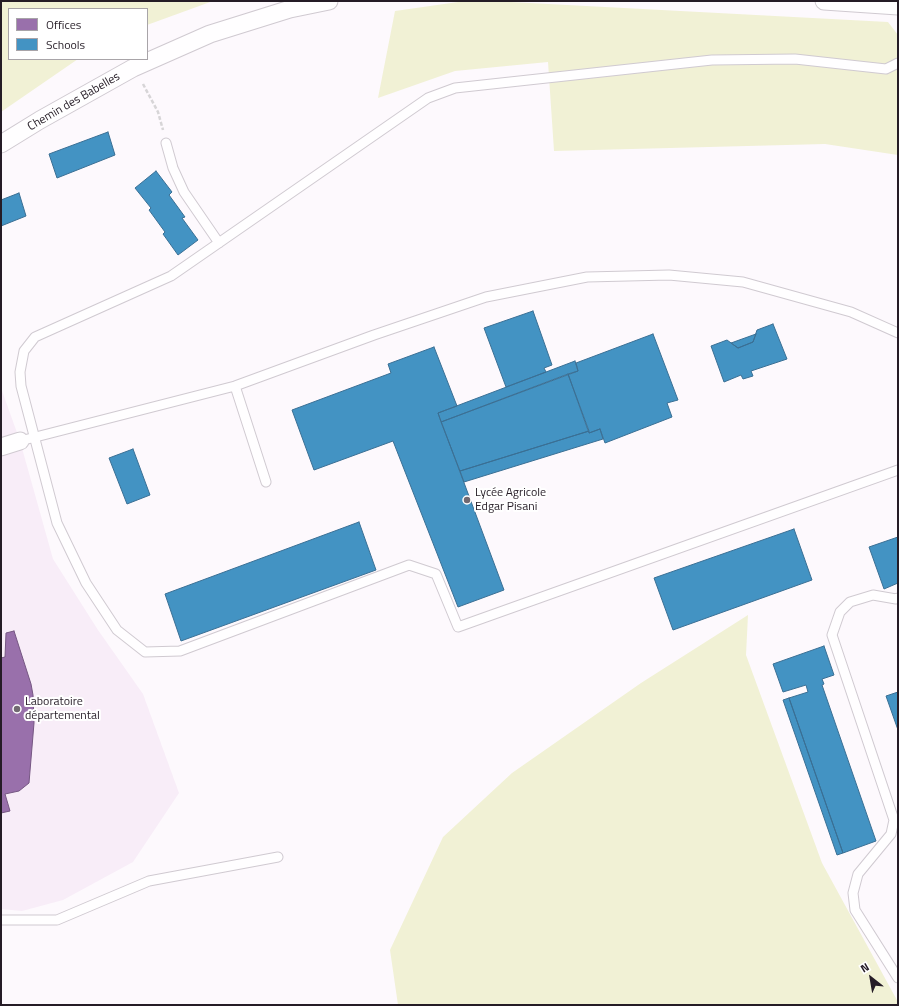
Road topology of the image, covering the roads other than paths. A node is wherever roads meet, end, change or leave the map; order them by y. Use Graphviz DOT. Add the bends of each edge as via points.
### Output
graph roads {
  1 [pos="329,1"];
  2 [pos="824,1"];
  3 [pos="898,6"];
  4 [pos="898,63"];
  5 [pos="166,143"];
  6 [pos="1,144"];
  7 [pos="219,243"];
  8 [pos="898,333"];
  9 [pos="234,386"];
  10 [pos="28,439"];
  11 [pos="1,446"];
  12 [pos="898,470"];
  13 [pos="266,482"];
  14 [pos="898,598"];
  15 [pos="278,857"];
  16 [pos="1,920"];
  17 [pos="898,978"];
  1 -- 6 [label="street, Chemin des Babelles" via="290,9 210,34 133,68"];
  2 -- 3 [label="street"];
  4 -- 7 [label="lane" via="886,69 795,59 712,60 455,88 428,98"];
  5 -- 7 [label="lane" via="173,168 184,192"];
  7 -- 10 [label="lane" via="170,276 35,337 24,351 20,372"];
  8 -- 9 [label="lane" via="851,312 743,282 669,275 587,277 486,297"];
  9 -- 10 [label="lane"];
  9 -- 13 [label="lane"];
  10 -- 11 [label="street"];
  10 -- 12 [label="lane" via="57,523 86,583 117,630 145,652 180,651 409,565 436,574 458,627"];
  14 -- 17 [label="lane" via="873,595 850,602 840,612 832,635 894,820 892,834 858,874 853,893 855,910"];
  15 -- 16 [label="lane" via="149,881 57,920"];
}
